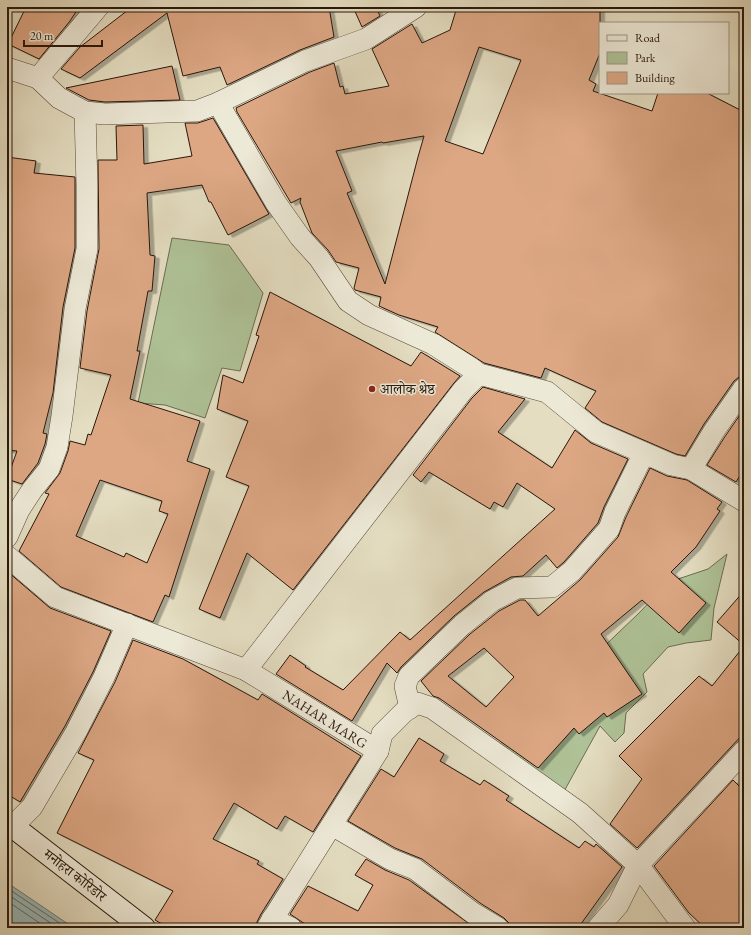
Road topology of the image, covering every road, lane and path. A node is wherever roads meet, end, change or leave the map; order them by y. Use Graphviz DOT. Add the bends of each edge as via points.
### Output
graph roads {
  1 [pos="98,7"];
  2 [pos="416,7"];
  3 [pos="7,68"];
  4 [pos="38,78"];
  5 [pos="218,103"];
  6 [pos="85,112"];
  7 [pos="479,374"];
  8 [pos="744,388"];
  9 [pos="644,453"];
  10 [pos="691,469"];
  11 [pos="741,494"];
  12 [pos="7,537"];
  13 [pos="7,556"];
  14 [pos="127,624"];
  15 [pos="246,670"];
  16 [pos="410,708"];
  17 [pos="378,751"];
  18 [pos="744,751"];
  19 [pos="332,824"];
  20 [pos="10,825"];
  21 [pos="638,865"];
  22 [pos="269,924"];
  23 [pos="144,928"];
  24 [pos="291,928"];
  25 [pos="498,928"];
  26 [pos="598,928"];
  27 [pos="685,928"];
  1 -- 4 [label="street"];
  2 -- 5 [label="street" via="366,39 305,61"];
  3 -- 4 [label="street"];
  4 -- 6 [label="street" via="59,98"];
  5 -- 6 [label="street" via="197,111 104,114"];
  5 -- 7 [label="street" via="276,203 300,237 319,258 348,301 370,315 433,344"];
  6 -- 12 [label="street" via="87,249 75,309 57,447 49,469 19,510"];
  7 -- 9 [label="street" via="547,392 596,432"];
  7 -- 15 [label="street"];
  8 -- 10 [label="street"];
  9 -- 10 [label="street" via="672,465"];
  9 -- 16 [label="street" via="609,529 572,571 552,587 517,588 492,601 462,625 410,676 405,686"];
  10 -- 11 [label="street"];
  13 -- 14 [label="street, NAHAR MARG" via="55,597"];
  14 -- 15 [label="street, NAHAR MARG"];
  14 -- 20 [label="street" via="76,732 32,807"];
  15 -- 17 [label="street, NAHAR MARG"];
  16 -- 17 [label="street, NAHAR MARG" via="382,734"];
  16 -- 21 [label="street" via="417,703 432,708 580,813"];
  17 -- 19 [label="street"];
  18 -- 21 [label="street"];
  19 -- 22 [label="street"];
  19 -- 25 [label="street" via="390,859 415,869 473,913"];
  20 -- 23 [label="main road, मनोहरा कोरिडोर"];
  21 -- 26 [label="street" via="618,905"];
  21 -- 27 [label="street"];
  22 -- 24 [label="street"];
}
